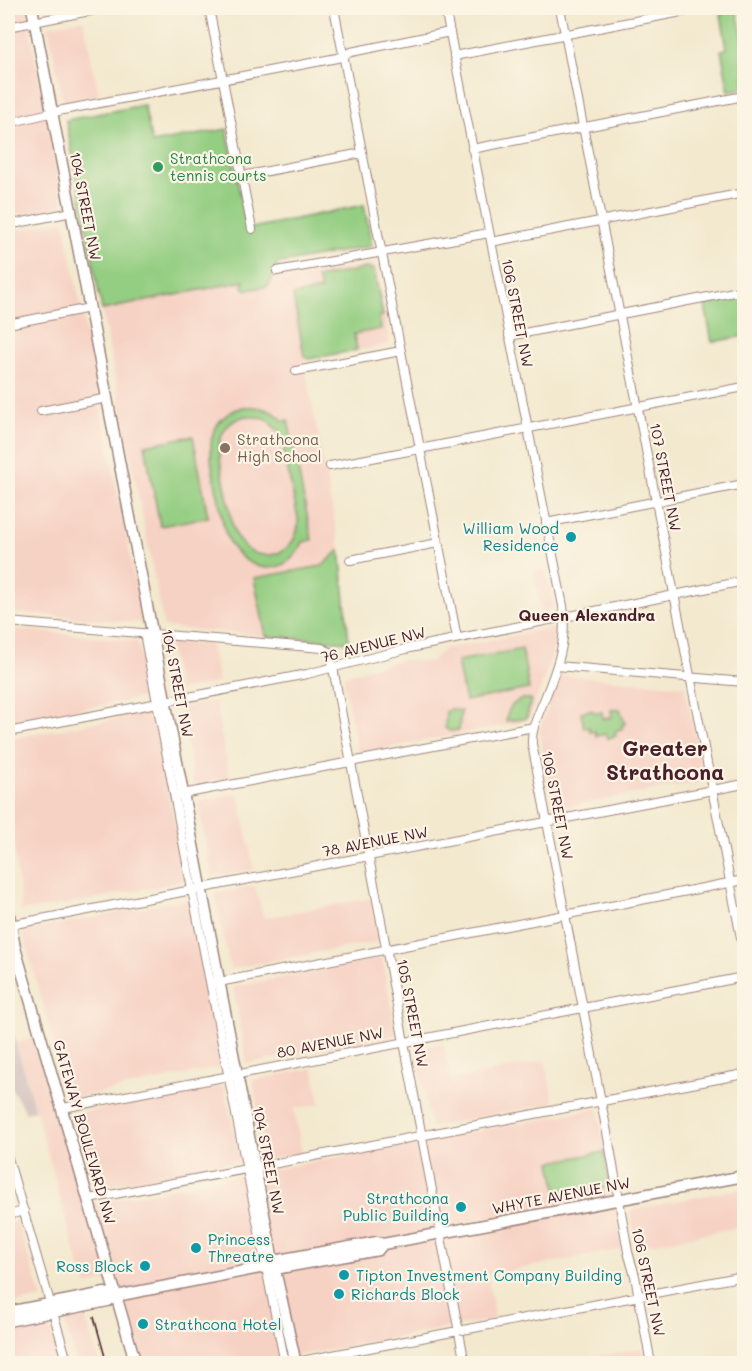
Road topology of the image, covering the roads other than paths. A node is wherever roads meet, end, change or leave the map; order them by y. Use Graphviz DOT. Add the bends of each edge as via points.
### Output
graph roads {
  1 [pos="32,8"];
  2 [pos="105,8"];
  3 [pos="209,8"];
  4 [pos="334,8"];
  5 [pos="445,8"];
  6 [pos="560,8"];
  7 [pos="702,8"];
  8 [pos="35,21"];
  9 [pos="8,27"];
  10 [pos="450,32"];
  11 [pos="566,34"];
  12 [pos="343,55"];
  13 [pos="454,56"];
  14 [pos="223,80"];
  15 [pos="744,96"];
  16 [pos="53,112"];
  17 [pos="8,123"];
  18 [pos="584,128"];
  19 [pos="472,149"];
  20 [pos="362,153"];
  21 [pos="242,176"];
  22 [pos="744,193"];
  23 [pos="72,212"];
  24 [pos="602,221"];
  25 [pos="8,225"];
  26 [pos="252,229"];
  27 [pos="490,238"];
  28 [pos="382,252"];
  29 [pos="277,271"];
  30 [pos="744,290"];
  31 [pos="90,308"];
  32 [pos="620,314"];
  33 [pos="8,324"];
  34 [pos="509,336"];
  35 [pos="401,351"];
  36 [pos="296,371"];
  37 [pos="744,387"];
  38 [pos="108,398"];
  39 [pos="639,408"];
  40 [pos="40,411"];
  41 [pos="528,429"];
  42 [pos="420,449"];
  43 [pos="330,466"];
  44 [pos="744,484"];
  45 [pos="657,501"];
  46 [pos="546,523"];
  47 [pos="438,543"];
  48 [pos="350,560"];
  49 [pos="744,581"];
  50 [pos="675,594"];
  51 [pos="564,617"];
  52 [pos="8,622"];
  53 [pos="149,633"];
  54 [pos="457,638"];
  55 [pos="557,666"];
  56 [pos="333,668"];
  57 [pos="692,677"];
  58 [pos="744,682"];
  59 [pos="161,703"];
  60 [pos="534,727"];
  61 [pos="8,732"];
  62 [pos="351,762"];
  63 [pos="744,784"];
  64 [pos="713,790"];
  65 [pos="179,795"];
  66 [pos="548,822"];
  67 [pos="369,856"];
  68 [pos="744,880"];
  69 [pos="731,883"];
  70 [pos="197,889"];
  71 [pos="8,908"];
  72 [pos="566,915"];
  73 [pos="10,925"];
  74 [pos="387,949"];
  75 [pos="744,953"];
  76 [pos="744,977"];
  77 [pos="216,982"];
  78 [pos="583,1008"];
  79 [pos="405,1042"];
  80 [pos="744,1074"];
  81 [pos="233,1075"];
  82 [pos="602,1101"];
  83 [pos="63,1108"];
  84 [pos="422,1136"];
  85 [pos="8,1158"];
  86 [pos="251,1168"];
  87 [pos="744,1176"];
  88 [pos="89,1199"];
  89 [pos="619,1199"];
  90 [pos="24,1211"];
  91 [pos="8,1215"];
  92 [pos="441,1233"];
  93 [pos="271,1266"];
  94 [pos="744,1276"];
  95 [pos="116,1296"];
  96 [pos="639,1297"];
  97 [pos="52,1308"];
  98 [pos="8,1312"];
  99 [pos="8,1321"];
  100 [pos="459,1331"];
  101 [pos="291,1363"];
  102 [pos="68,1364"];
  103 [pos="136,1364"];
  104 [pos="465,1364"];
  105 [pos="651,1364"];
  1 -- 8 [label="main road, 104 STREET NW"];
  2 -- 8 [label="street"];
  3 -- 14 [label="street"];
  4 -- 12 [label="street"];
  5 -- 10 [label="street, 106 STREET NW"];
  6 -- 11 [label="street, 107 STREET NW"];
  7 -- 11 [label="street"];
  8 -- 9 [label="street"];
  8 -- 16 [label="main road, 104 STREET NW"];
  10 -- 12 [label="street"];
  10 -- 13 [label="street, 106 STREET NW"];
  11 -- 13 [label="street"];
  11 -- 18 [label="street, 107 STREET NW"];
  12 -- 14 [label="street"];
  12 -- 20 [label="street"];
  13 -- 19 [label="street, 106 STREET NW"];
  14 -- 16 [label="street"];
  14 -- 21 [label="street"];
  15 -- 18 [label="street"];
  16 -- 17 [label="street"];
  16 -- 23 [label="main road, 104 STREET NW"];
  18 -- 19 [label="street"];
  18 -- 24 [label="street, 107 STREET NW"];
  19 -- 27 [label="street, 106 STREET NW"];
  20 -- 21 [label="street"];
  20 -- 28 [label="street"];
  21 -- 26 [label="street"];
  22 -- 24 [label="street"];
  23 -- 25 [label="street"];
  23 -- 31 [label="main road, 104 STREET NW"];
  24 -- 27 [label="street"];
  24 -- 32 [label="street, 107 STREET NW"];
  27 -- 28 [label="street"];
  27 -- 34 [label="street, 106 STREET NW"];
  28 -- 29 [label="street"];
  28 -- 35 [label="street"];
  30 -- 32 [label="street"];
  31 -- 33 [label="street"];
  31 -- 38 [label="main road, 104 STREET NW"];
  32 -- 34 [label="street"];
  32 -- 39 [label="street, 107 STREET NW"];
  34 -- 41 [label="street, 106 STREET NW"];
  35 -- 36 [label="street"];
  35 -- 42 [label="street"];
  37 -- 39 [label="street"];
  38 -- 40 [label="street"];
  38 -- 53 [label="main road, 104 STREET NW"];
  39 -- 41 [label="street"];
  39 -- 45 [label="street, 107 STREET NW"];
  41 -- 42 [label="street"];
  41 -- 46 [label="street, 106 STREET NW"];
  42 -- 43 [label="street"];
  42 -- 47 [label="street"];
  44 -- 45 [label="street"];
  45 -- 46 [label="street"];
  45 -- 50 [label="street, 107 STREET NW"];
  46 -- 51 [label="street, 106 STREET NW"];
  47 -- 48 [label="street"];
  47 -- 54 [label="street"];
  49 -- 50 [label="street, 76 AVENUE NW"];
  50 -- 51 [label="street, 76 AVENUE NW"];
  50 -- 57 [label="street, 107 STREET NW"];
  51 -- 54 [label="street, 76 AVENUE NW"];
  51 -- 55 [label="street, 106 STREET NW" via="564,639"];
  52 -- 53 [label="street"];
  53 -- 56 [label="street" via="324,649 330,654"];
  53 -- 59 [label="main road, 104 STREET NW"];
  54 -- 56 [label="street, 76 AVENUE NW"];
  55 -- 57 [label="street"];
  55 -- 60 [label="street, 106 STREET NW"];
  56 -- 59 [label="street, 76 AVENUE NW"];
  56 -- 62 [label="street, 105 STREET NW"];
  57 -- 58 [label="street"];
  57 -- 64 [label="street, 107 STREET NW"];
  59 -- 61 [label="street, 76 AVENUE NW"];
  59 -- 65 [label="main road, 104 STREET NW"];
  60 -- 62 [label="street"];
  60 -- 66 [label="street, 106 STREET NW" via="532,744"];
  62 -- 65 [label="street"];
  62 -- 67 [label="street, 105 STREET NW"];
  63 -- 64 [label="street, 78 AVENUE NW"];
  64 -- 66 [label="street, 78 AVENUE NW"];
  64 -- 69 [label="street, 107 STREET NW"];
  65 -- 70 [label="main road, 104 STREET NW"];
  66 -- 67 [label="street, 78 AVENUE NW"];
  66 -- 72 [label="street, 106 STREET NW"];
  67 -- 70 [label="street, 78 AVENUE NW"];
  67 -- 74 [label="street, 105 STREET NW"];
  68 -- 69 [label="street"];
  69 -- 72 [label="street"];
  69 -- 75 [label="street, 107 STREET NW"];
  70 -- 73 [label="street, 78 AVENUE NW"];
  70 -- 77 [label="main road, 104 STREET NW"];
  71 -- 73 [label="main road, GATEWAY BOULEVARD NW"];
  72 -- 74 [label="street"];
  72 -- 78 [label="street, 106 STREET NW"];
  73 -- 83 [label="main road, GATEWAY BOULEVARD NW"];
  74 -- 77 [label="street"];
  74 -- 79 [label="street, 105 STREET NW"];
  76 -- 78 [label="street, 80 AVENUE NW"];
  77 -- 81 [label="main road, 104 STREET NW"];
  78 -- 79 [label="street, 80 AVENUE NW"];
  78 -- 82 [label="street, 106 STREET NW"];
  79 -- 81 [label="street, 80 AVENUE NW"];
  79 -- 84 [label="street, 105 STREET NW"];
  80 -- 82 [label="street"];
  81 -- 83 [label="street, 80 AVENUE NW"];
  81 -- 86 [label="main road, 104 STREET NW"];
  82 -- 84 [label="street"];
  82 -- 89 [label="street, 106 STREET NW"];
  83 -- 88 [label="main road, GATEWAY BOULEVARD NW"];
  84 -- 86 [label="street"];
  84 -- 92 [label="street, 105 STREET NW"];
  85 -- 90 [label="street"];
  86 -- 88 [label="street"];
  86 -- 93 [label="main road, 104 STREET NW"];
  87 -- 89 [label="main road, WHYTE AVENUE NW"];
  88 -- 95 [label="main road, GATEWAY BOULEVARD NW"];
  89 -- 92 [label="main road, WHYTE AVENUE NW"];
  89 -- 96 [label="street, 106 STREET NW"];
  90 -- 91 [label="street"];
  90 -- 97 [label="street"];
  92 -- 93 [label="main road, WHYTE AVENUE NW" via="383,1244 378,1250"];
  92 -- 100 [label="street, 105 STREET NW"];
  93 -- 95 [label="main road, WHYTE AVENUE NW"];
  93 -- 101 [label="main road, 104 STREET NW"];
  94 -- 96 [label="street"];
  95 -- 97 [label="main road, WHYTE AVENUE NW" via="108,1301"];
  95 -- 103 [label="main road, GATEWAY BOULEVARD NW"];
  96 -- 100 [label="street"];
  96 -- 105 [label="street, 106 STREET NW"];
  97 -- 98 [label="main road, WHYTE AVENUE NW"];
  97 -- 99 [label="main road, WHYTE AVENUE NW"];
  97 -- 102 [label="street"];
  100 -- 101 [label="street"];
  100 -- 104 [label="street, 105 STREET NW"];
}
